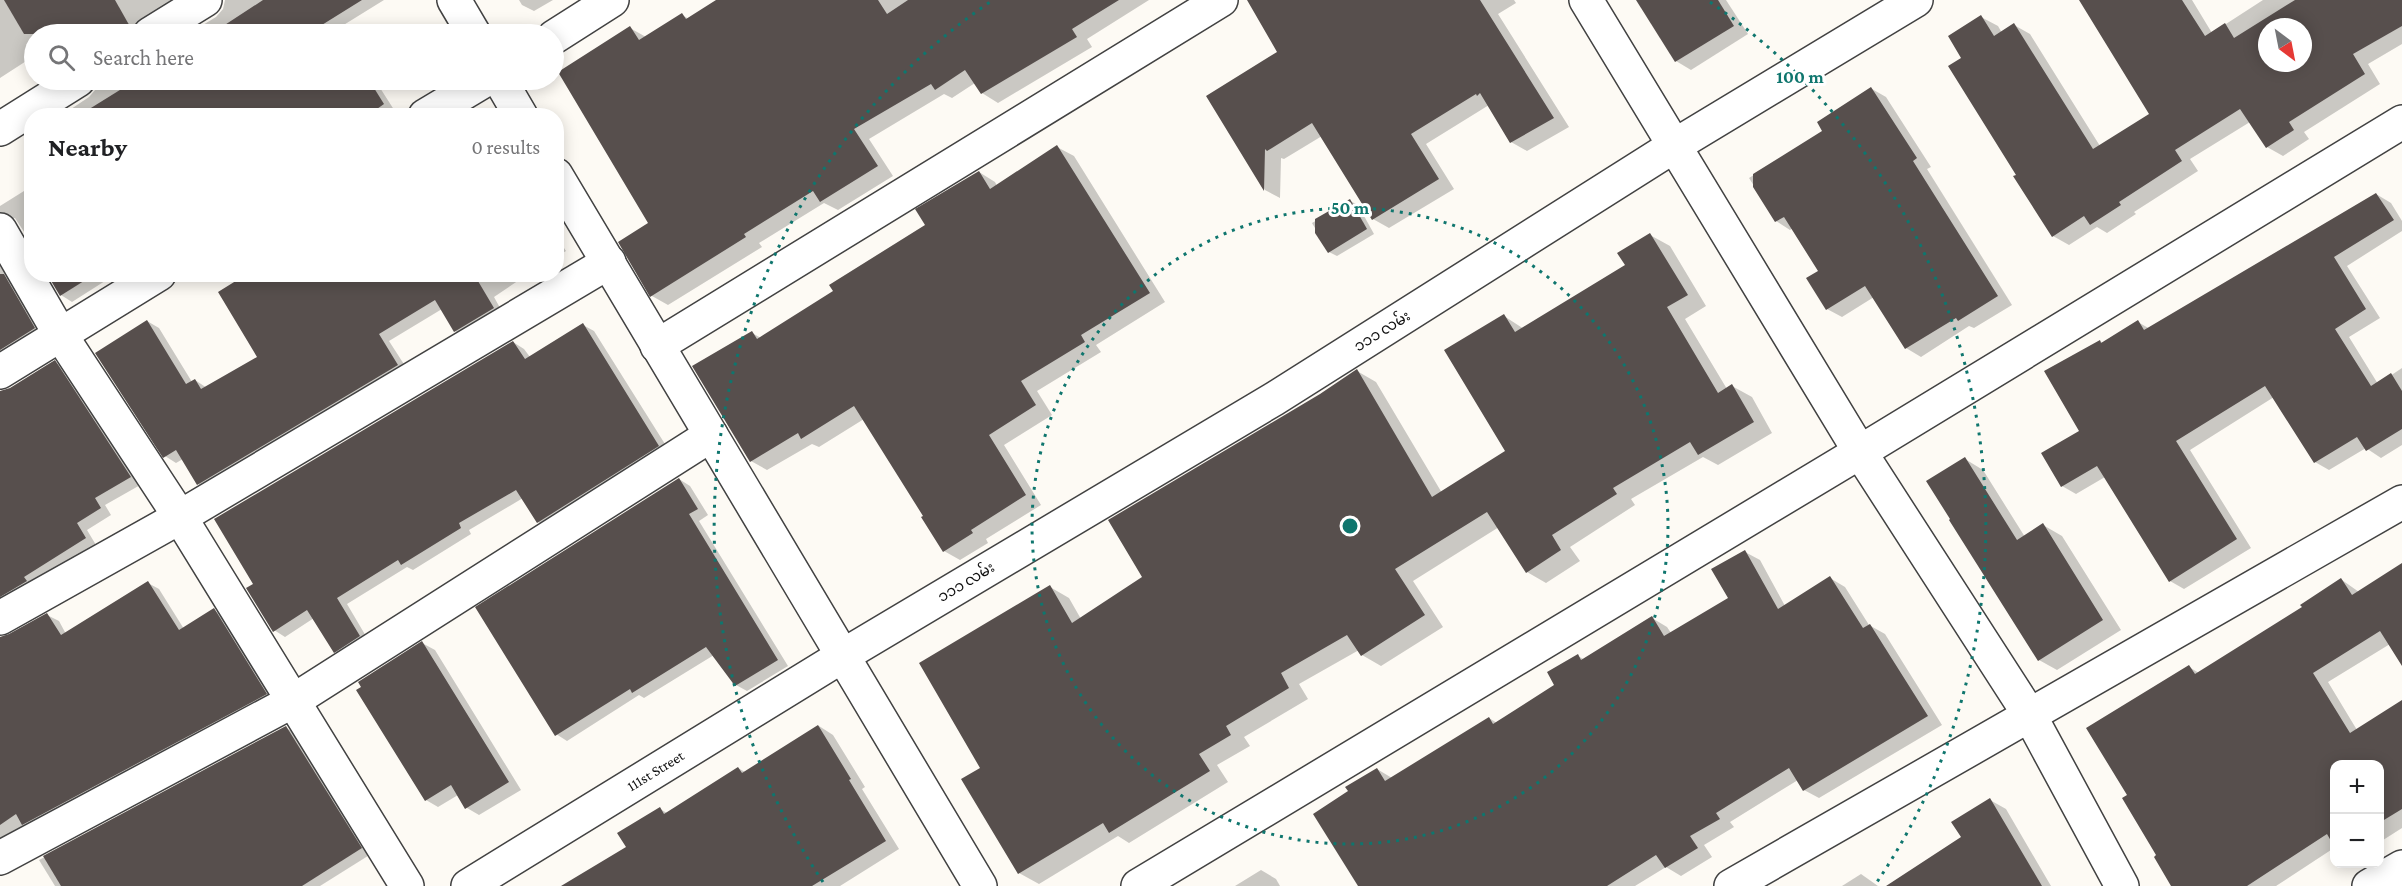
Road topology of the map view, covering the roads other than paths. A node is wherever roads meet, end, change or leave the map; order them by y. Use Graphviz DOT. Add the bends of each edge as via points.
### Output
graph roads {
  1 [pos="205,0"];
  2 [pos="454,0"];
  3 [pos="612,0"];
  4 [pos="1221,0"];
  5 [pos="1586,0"];
  6 [pos="1916,0"];
  7 [pos="166,24"];
  8 [pos="468,24"];
  9 [pos="564,31"];
  10 [pos="62,90"];
  11 [pos="468,90"];
  12 [pos="506,90"];
  13 [pos="33,108"];
  14 [pos="438,108"];
  15 [pos="516,108"];
  16 [pos="24,114"];
  17 [pos="2402,122"];
  18 [pos="0,129"];
  19 [pos="1674,146"];
  20 [pos="564,188"];
  21 [pos="0,230"];
  22 [pos="609,262"];
  23 [pos="24,272"];
  24 [pos="30,282"];
  25 [pos="146,282"];
  26 [pos="60,334"];
  27 [pos="657,346"];
  28 [pos="0,372"];
  29 [pos="711,435"];
  30 [pos="1860,452"];
  31 [pos="2402,502"];
  32 [pos="180,517"];
  33 [pos="0,618"];
  34 [pos="844,655"];
  35 [pos="293,701"];
  36 [pos="2029,714"];
  37 [pos="0,858"];
  38 [pos="2402,867"];
  39 [pos="407,886"];
  40 [pos="468,886"];
  41 [pos="980,886"];
  42 [pos="1138,886"];
  43 [pos="1731,886"];
  44 [pos="2122,886"];
  45 [pos="2369,886"];
  1 -- 7 [label="street"];
  2 -- 8 [label="street"];
  3 -- 9 [label="street"];
  4 -- 27 [label="street"];
  5 -- 19 [label="street"];
  6 -- 19 [label="street, ၁၁၁ လမ်း"];
  10 -- 13 [label="street"];
  11 -- 14 [label="street"];
  12 -- 15 [label="street"];
  16 -- 18 [label="street"];
  17 -- 30 [label="street"];
  19 -- 30 [label="street"];
  19 -- 34 [label="street, ၁၁၁ လမ်း" via="1274,399"];
  20 -- 22 [label="street"];
  21 -- 23 [label="street"];
  22 -- 27 [label="street"];
  22 -- 32 [label="street"];
  24 -- 26 [label="street"];
  25 -- 26 [label="street"];
  26 -- 28 [label="street"];
  26 -- 32 [label="street"];
  27 -- 29 [label="street"];
  29 -- 34 [label="street"];
  29 -- 35 [label="street"];
  30 -- 36 [label="street"];
  30 -- 42 [label="street"];
  31 -- 36 [label="street"];
  32 -- 33 [label="street"];
  32 -- 35 [label="street"];
  34 -- 40 [label="street, 111st Street"];
  34 -- 41 [label="street"];
  35 -- 37 [label="street"];
  35 -- 39 [label="street"];
  36 -- 43 [label="street"];
  36 -- 44 [label="street"];
  38 -- 45 [label="street"];
}
